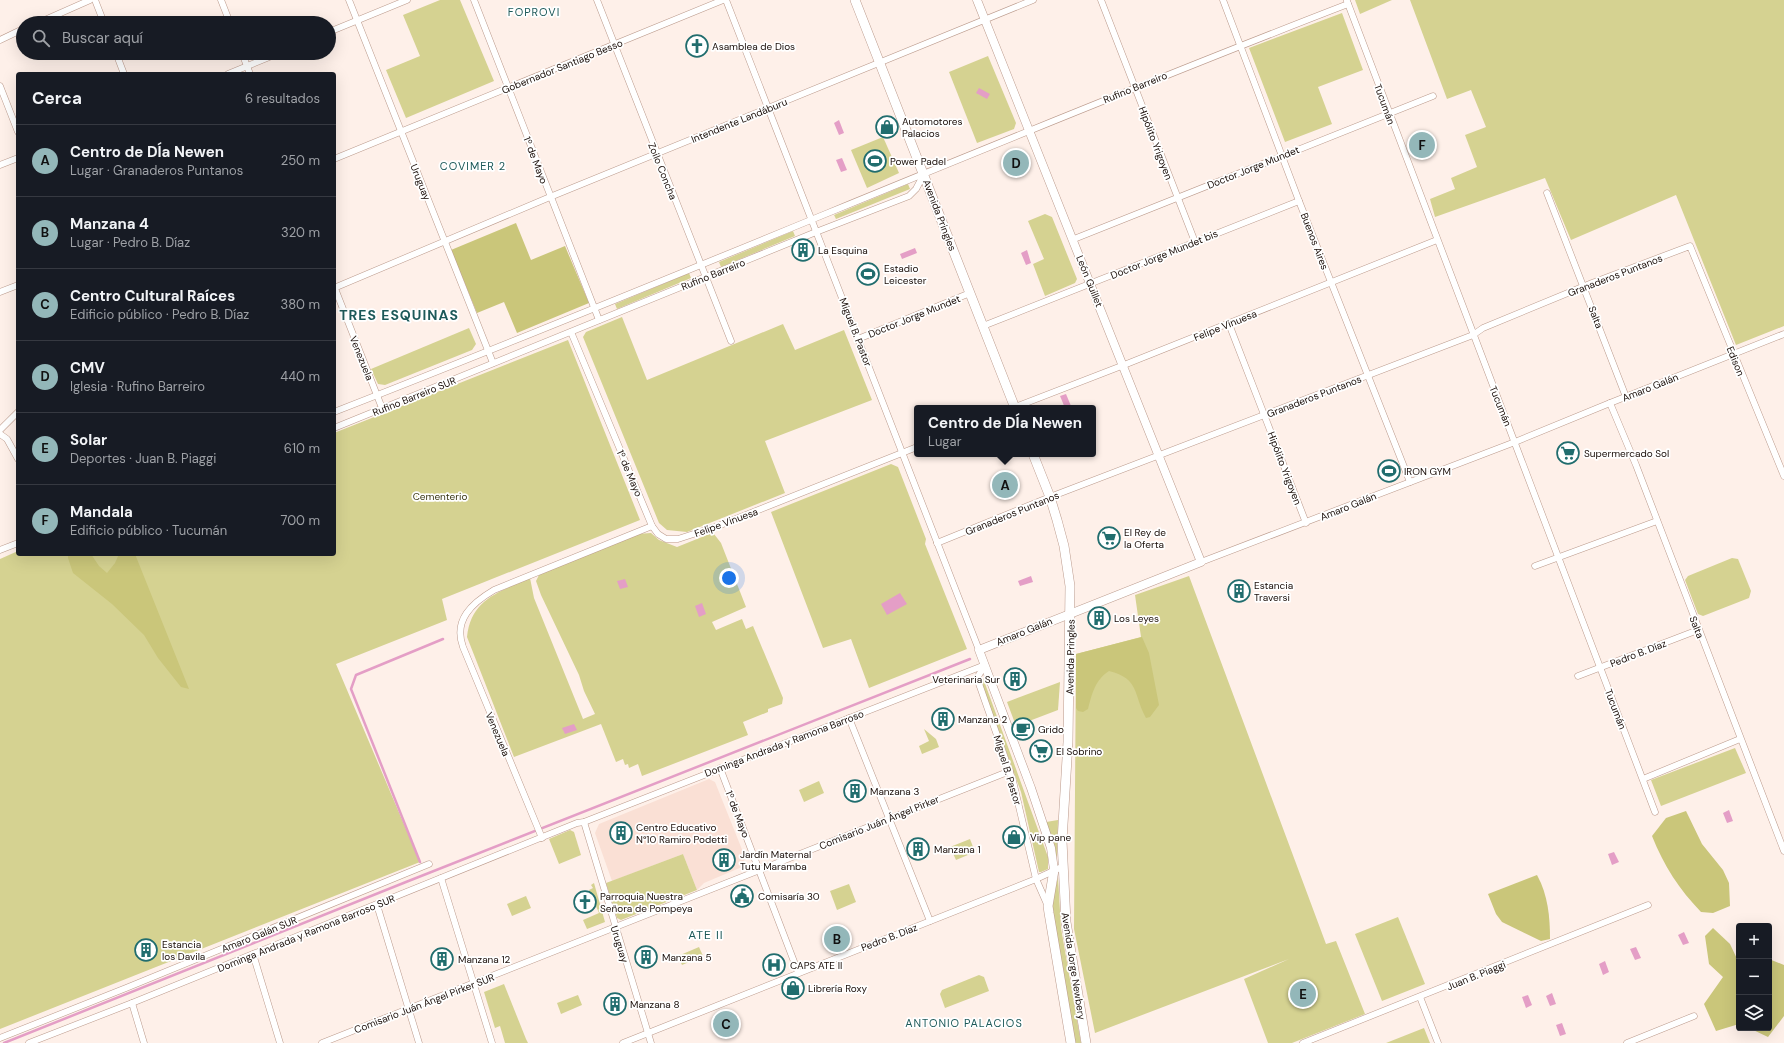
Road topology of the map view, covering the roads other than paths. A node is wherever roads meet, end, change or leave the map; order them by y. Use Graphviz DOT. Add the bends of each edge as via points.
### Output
graph roads {
  1 [pos="90,0"];
  2 [pos="96,0"];
  3 [pos="221,0"];
  4 [pos="349,0"];
  5 [pos="407,0"];
  6 [pos="474,0"];
  7 [pos="597,0"];
  8 [pos="724,0"];
  9 [pos="856,0"];
  10 [pos="977,0"];
  11 [pos="1033,0"];
  12 [pos="1101,0"];
  13 [pos="1223,0"];
  14 [pos="1348,2"];
  15 [pos="54,16"];
  16 [pos="102,16"];
  17 [pos="227,16"];
  18 [pos="985,20"];
  19 [pos="357,21"];
  20 [pos="336,29"];
  21 [pos="16,33"];
  22 [pos="0,40"];
  23 [pos="614,45"];
  24 [pos="1240,45"];
  25 [pos="119,60"];
  26 [pos="245,60"];
  27 [pos="262,60"];
  28 [pos="880,62"];
  29 [pos="247,66"];
  30 [pos="123,72"];
  31 [pos="233,72"];
  32 [pos="249,72"];
  33 [pos="0,86"];
  34 [pos="1134,87"];
  35 [pos="509,88"];
  36 [pos="1433,96"];
  37 [pos="767,108"];
  38 [pos="1389,113"];
  39 [pos="16,127"];
  40 [pos="401,131"];
  41 [pos="1030,131"];
  42 [pos="657,154"];
  43 [pos="1282,156"];
  44 [pos="16,159"];
  45 [pos="336,159"];
  46 [pos="0,165"];
  47 [pos="924,174"];
  48 [pos="1547,193"];
  49 [pos="550,197"];
  50 [pos="1177,197"];
  51 [pos="1299,201"];
  52 [pos="811,220"];
  53 [pos="816,232"];
  54 [pos="1074,239"];
  55 [pos="1437,240"];
  56 [pos="444,241"];
  57 [pos="1195,242"];
  58 [pos="1690,246"];
  59 [pos="700,264"];
  60 [pos="705,277"];
  61 [pos="1091,283"];
  62 [pos="1332,283"];
  63 [pos="16,286"];
  64 [pos="336,286"];
  65 [pos="1584,287"];
  66 [pos="0,292"];
  67 [pos="336,292"];
  68 [pos="970,293"];
  69 [pos="593,308"];
  70 [pos="599,320"];
  71 [pos="1229,324"];
  72 [pos="983,326"];
  73 [pos="571,332"];
  74 [pos="1784,334"];
  75 [pos="1473,335"];
  76 [pos="858,339"];
  77 [pos="731,341"];
  78 [pos="489,350"];
  79 [pos="1733,354"];
  80 [pos="494,363"];
  81 [pos="1124,365"];
  82 [pos="1368,375"];
  83 [pos="377,395"];
  84 [pos="1626,396"];
  85 [pos="1610,403"];
  86 [pos="1013,405"];
  87 [pos="1022,405"];
  88 [pos="382,408"];
  89 [pos="336,411"];
  90 [pos="16,414"];
  91 [pos="1264,415"];
  92 [pos="336,427"];
  93 [pos="0,430"];
  94 [pos="0,434"];
  95 [pos="1515,442"];
  96 [pos="914,448"];
  97 [pos="903,453"];
  98 [pos="16,455"];
  99 [pos="1159,456"];
  100 [pos="1034,457"];
  101 [pos="1784,476"];
  102 [pos="1410,482"];
  103 [pos="1050,497"];
  104 [pos="1657,521"];
  105 [pos="1306,522"];
  106 [pos="652,526"];
  107 [pos="937,543"];
  108 [pos="16,544"];
  109 [pos="0,550"];
  110 [pos="1559,557"];
  111 [pos="1201,562"];
  112 [pos="1535,566"];
  113 [pos="1071,612"];
  114 [pos="1698,630"];
  115 [pos="979,650"];
  116 [pos="985,665"];
  117 [pos="1601,668"];
  118 [pos="1578,676"];
  119 [pos="849,718"];
  120 [pos="1740,740"];
  121 [pos="720,768"];
  122 [pos="1010,771"];
  123 [pos="1643,779"];
  124 [pos="1655,812"];
  125 [pos="889,817"];
  126 [pos="584,822"];
  127 [pos="542,838"];
  128 [pos="1784,851"];
  129 [pos="429,864"];
  130 [pos="1064,866"];
  131 [pos="760,870"];
  132 [pos="1054,870"];
  133 [pos="441,878"];
  134 [pos="1036,879"];
  135 [pos="377,905"];
  136 [pos="1648,905"];
  137 [pos="1048,906"];
  138 [pos="930,921"];
  139 [pos="615,928"];
  140 [pos="252,954"];
  141 [pos="798,972"];
  142 [pos="474,984"];
  143 [pos="1420,997"];
  144 [pos="132,1003"];
  145 [pos="409,1010"];
  146 [pos="1694,1016"];
  147 [pos="648,1033"];
  148 [pos="0,1038"];
  149 [pos="1643,1040"];
  150 [pos="29,1043"];
  151 [pos="144,1043"];
  152 [pos="280,1043"];
  153 [pos="322,1043"];
  154 [pos="419,1043"];
  155 [pos="492,1043"];
  156 [pos="623,1043"];
  157 [pos="651,1043"];
  158 [pos="1071,1043"];
  159 [pos="1086,1043"];
  160 [pos="1303,1043"];
  161 [pos="1438,1043"];
  162 [pos="1628,1043"];
  1 -- 15 [label="street"];
  2 -- 16 [label="street"];
  3 -- 17 [label="street"];
  4 -- 19 [label="street, Uruguay"];
  5 -- 19 [label="street"];
  6 -- 35 [label="street, 1º de Mayo"];
  7 -- 23 [label="street, Zoilo Concha"];
  8 -- 23 [label="street, Gobernador Santiago Besso"];
  8 -- 37 [label="street, Miguel B. Pastor"];
  9 -- 28 [label="main road, Avenida Pringles"];
  10 -- 18 [label="street, León Guillet"];
  11 -- 18 [label="street, Intendente Landáburu"];
  12 -- 34 [label="street, Hipólito Yrigoyen"];
  13 -- 24 [label="street, Buenos Aires"];
  14 -- 24 [label="street, Rufino Barreiro"];
  14 -- 38 [label="street, Tucumán"];
  18 -- 28 [label="street, Intendente Landáburu"];
  18 -- 41 [label="street, León Guillet"];
  19 -- 20 [label="street"];
  19 -- 40 [label="street, Uruguay"];
  21 -- 22 [label="street"];
  23 -- 35 [label="street, Gobernador Santiago Besso"];
  23 -- 42 [label="street, Zoilo Concha"];
  24 -- 34 [label="street, Rufino Barreiro"];
  24 -- 43 [label="street, Buenos Aires"];
  25 -- 30 [label="street"];
  26 -- 29 [label="street"];
  27 -- 29 [label="street"];
  28 -- 37 [label="street, Intendente Landáburu"];
  28 -- 47 [label="main road, Avenida Pringles"];
  29 -- 31 [label="street"];
  29 -- 32 [label="street"];
  33 -- 39 [label="street"];
  34 -- 41 [label="street, Rufino Barreiro"];
  34 -- 50 [label="street, Hipólito Yrigoyen"];
  35 -- 40 [label="street, Gobernador Santiago Besso"];
  35 -- 49 [label="street, 1º de Mayo"];
  36 -- 38 [label="street, Doctor Jorge Mundet"];
  37 -- 42 [label="street, Intendente Landáburu"];
  37 -- 52 [label="street, Miguel B. Pastor"];
  38 -- 43 [label="street, Doctor Jorge Mundet"];
  38 -- 55 [label="street, Tucumán"];
  40 -- 45 [label="street, Gobernador Santiago Besso"];
  40 -- 56 [label="street, Uruguay"];
  41 -- 47 [label="street, Rufino Barreiro"];
  41 -- 54 [label="street, León Guillet"];
  42 -- 49 [label="street, Intendente Landáburu"];
  42 -- 59 [label="street, Zoilo Concha"];
  43 -- 50 [label="street, Doctor Jorge Mundet"];
  43 -- 51 [label="street, Buenos Aires"];
  44 -- 46 [label="street"];
  47 -- 52 [label="street, Rufino Barreiro"];
  47 -- 53 [label="street, Rufino Barreiro" via="916,189 908,196"];
  47 -- 68 [label="main road, Avenida Pringles"];
  48 -- 65 [label="street, Salta"];
  49 -- 56 [label="street, Intendente Landáburu"];
  49 -- 69 [label="street, 1º de Mayo"];
  50 -- 54 [label="street, Doctor Jorge Mundet"];
  50 -- 57 [label="street, Hipólito Yrigoyen"];
  51 -- 57 [label="street, Doctor Jorge Mundet bis"];
  51 -- 62 [label="street, Buenos Aires"];
  52 -- 53 [label="street, Miguel B. Pastor"];
  52 -- 59 [label="street, Rufino Barreiro"];
  53 -- 60 [label="street, Rufino Barreiro"];
  53 -- 76 [label="street, Miguel B. Pastor"];
  54 -- 61 [label="street, León Guillet"];
  55 -- 62 [label="street, Felipe Vinuesa"];
  55 -- 75 [label="street, Tucumán"];
  56 -- 64 [label="street, Intendente Landáburu"];
  56 -- 78 [label="street, Uruguay"];
  57 -- 61 [label="street, Doctor Jorge Mundet bis"];
  58 -- 65 [label="street, Granaderos Puntanos"];
  58 -- 79 [label="street, Edison"];
  59 -- 60 [label="street, Zoilo Concha"];
  59 -- 69 [label="street, Rufino Barreiro"];
  60 -- 70 [label="street, Rufino Barreiro"];
  60 -- 77 [label="street, Zoilo Concha"];
  61 -- 72 [label="street, Doctor Jorge Mundet bis"];
  61 -- 81 [label="street, León Guillet"];
  62 -- 71 [label="street, Felipe Vinuesa"];
  62 -- 82 [label="street, Buenos Aires"];
  63 -- 66 [label="street"];
  65 -- 75 [label="street, Granaderos Puntanos" via="1483,328"];
  65 -- 84 [label="street, Salta"];
  67 -- 83 [label="street, Venezuela"];
  68 -- 72 [label="main road, Avenida Pringles"];
  68 -- 76 [label="street, Doctor Jorge Mundet"];
  69 -- 70 [label="street, 1º de Mayo"];
  69 -- 78 [label="street, Rufino Barreiro"];
  70 -- 73 [label="street, Rufino Barreiro"];
  71 -- 81 [label="street, Felipe Vinuesa"];
  71 -- 91 [label="street, Hipólito Yrigoyen"];
  72 -- 86 [label="main road, Avenida Pringles"];
  73 -- 80 [label="street, Rufino Barreiro"];
  73 -- 106 [label="street, 1º de Mayo"];
  74 -- 79 [label="street, Amaro Galán"];
  75 -- 82 [label="street, Granaderos Puntanos"];
  75 -- 95 [label="street, Tucumán"];
  76 -- 97 [label="street, Miguel B. Pastor"];
  78 -- 80 [label="street, Uruguay"];
  78 -- 83 [label="street, Rufino Barreiro SUR"];
  79 -- 84 [label="street, Amaro Galán"];
  79 -- 101 [label="street, Edison"];
  80 -- 88 [label="street, Rufino Barreiro SUR"];
  81 -- 87 [label="street, Felipe Vinuesa"];
  81 -- 99 [label="street, León Guillet"];
  82 -- 91 [label="street, Granaderos Puntanos"];
  82 -- 102 [label="street, Buenos Aires"];
  83 -- 88 [label="street, Venezuela"];
  83 -- 89 [label="street, Rufino Barreiro SUR"];
  84 -- 85 [label="street, Amaro Galán"];
  85 -- 95 [label="street, Amaro Galán"];
  85 -- 104 [label="street, Salta"];
  88 -- 92 [label="street, Rufino Barreiro SUR"];
  90 -- 93 [label="street"];
  91 -- 99 [label="street, Granaderos Puntanos"];
  91 -- 105 [label="street, Hipólito Yrigoyen"];
  94 -- 98 [label="street" via="7,439"];
  95 -- 102 [label="street, Amaro Galán"];
  95 -- 110 [label="street, Tucumán"];
  96 -- 97 [label="street, Felipe Vinuesa"];
  97 -- 106 [label="street, Felipe Vinuesa" via="718,526 678,539 666,539"];
  97 -- 107 [label="street, Miguel B. Pastor"];
  99 -- 103 [label="street, Granaderos Puntanos"];
  99 -- 111 [label="street, León Guillet"];
  100 -- 103 [label="main road, Avenida Pringles"];
  102 -- 105 [label="street, Amaro Galán"];
  103 -- 107 [label="street, Granaderos Puntanos"];
  103 -- 113 [label="main road, Avenida Pringles" via="1067,564"];
  104 -- 110 [label="street"];
  104 -- 114 [label="street, Salta"];
  105 -- 111 [label="street, Amaro Galán"];
  106 -- 127 [label="street, Venezuela" via="494,590 471,606 459,630 461,642"];
  107 -- 115 [label="street, Miguel B. Pastor"];
  108 -- 109 [label="street"];
  110 -- 112 [label="street"];
  110 -- 117 [label="street, Tucumán"];
  111 -- 113 [label="street, Amaro Galán"];
  113 -- 115 [label="street, Amaro Galán"];
  113 -- 130 [label="main road, Avenida Pringles" via="1068,742 1062,841"];
  114 -- 117 [label="street, Pedro B. Díaz"];
  114 -- 120 [label="street, Salta"];
  115 -- 116 [label="street, Miguel B. Pastor"];
  116 -- 119 [label="street, Dominga Andrada y Ramona Barroso"];
  116 -- 122 [label="street, Miguel B. Pastor" via="977,678"];
  116 -- 132 [label="street, Miguel B. Pastor" via="1031,788 1051,848"];
  117 -- 118 [label="street, Pedro B. Díaz"];
  117 -- 123 [label="street, Tucumán"];
  119 -- 121 [label="street, Dominga Andrada y Ramona Barroso"];
  119 -- 125 [label="street"];
  120 -- 123 [label="street"];
  120 -- 128 [label="street, Salta"];
  121 -- 126 [label="street, Dominga Andrada y Ramona Barroso"];
  121 -- 131 [label="street, 1º de Mayo"];
  122 -- 125 [label="street, Comisario Juán Ángel Pirker"];
  122 -- 134 [label="street, Miguel B. Pastor"];
  123 -- 124 [label="street, Tucumán"];
  125 -- 131 [label="street, Comisario Juán Ángel Pirker"];
  125 -- 138 [label="street"];
  126 -- 127 [label="street, Dominga Andrada y Ramona Barroso SUR"];
  126 -- 139 [label="street, Uruguay"];
  127 -- 133 [label="street, Dominga Andrada y Ramona Barroso SUR"];
  129 -- 148 [label="street, Amaro Galán SUR"];
  130 -- 132 [label="street, Pedro B. Díaz"];
  130 -- 159 [label="main road, Avenida Jorge Newbery" via="1066,922"];
  131 -- 139 [label="street, Comisario Juán Ángel Pirker"];
  131 -- 141 [label="street, 1º de Mayo"];
  132 -- 134 [label="street, Pedro B. Díaz"];
  132 -- 137 [label="main road, Avenida Jorge Newbery"];
  133 -- 135 [label="street, Dominga Andrada y Ramona Barroso SUR"];
  133 -- 142 [label="street"];
  134 -- 137 [label="street, Avenida Jorge Newbery"];
  134 -- 138 [label="street, Pedro B. Díaz"];
  135 -- 140 [label="street, Dominga Andrada y Ramona Barroso SUR"];
  135 -- 145 [label="street"];
  136 -- 143 [label="street, Juan B. Piaggi"];
  137 -- 158 [label="main road, Avenida Jorge Newbery"];
  138 -- 141 [label="street, Pedro B. Díaz"];
  139 -- 142 [label="street, Comisario Juán Ángel Pirker SUR"];
  139 -- 147 [label="street, Uruguay"];
  140 -- 144 [label="street, Dominga Andrada y Ramona Barroso SUR"];
  140 -- 152 [label="street"];
  141 -- 147 [label="street, Pedro B. Díaz"];
  142 -- 145 [label="street, Comisario Juán Ángel Pirker SUR"];
  142 -- 155 [label="street"];
  143 -- 160 [label="street, Juan B. Piaggi"];
  143 -- 161 [label="street"];
  144 -- 150 [label="street, Dominga Andrada y Ramona Barroso SUR"];
  144 -- 151 [label="street"];
  145 -- 153 [label="street, Comisario Juán Ángel Pirker SUR"];
  145 -- 154 [label="street"];
  146 -- 149 [label="street"];
  147 -- 156 [label="street, Pedro B. Díaz"];
  147 -- 157 [label="street, Uruguay"];
  149 -- 162 [label="street"];
}
